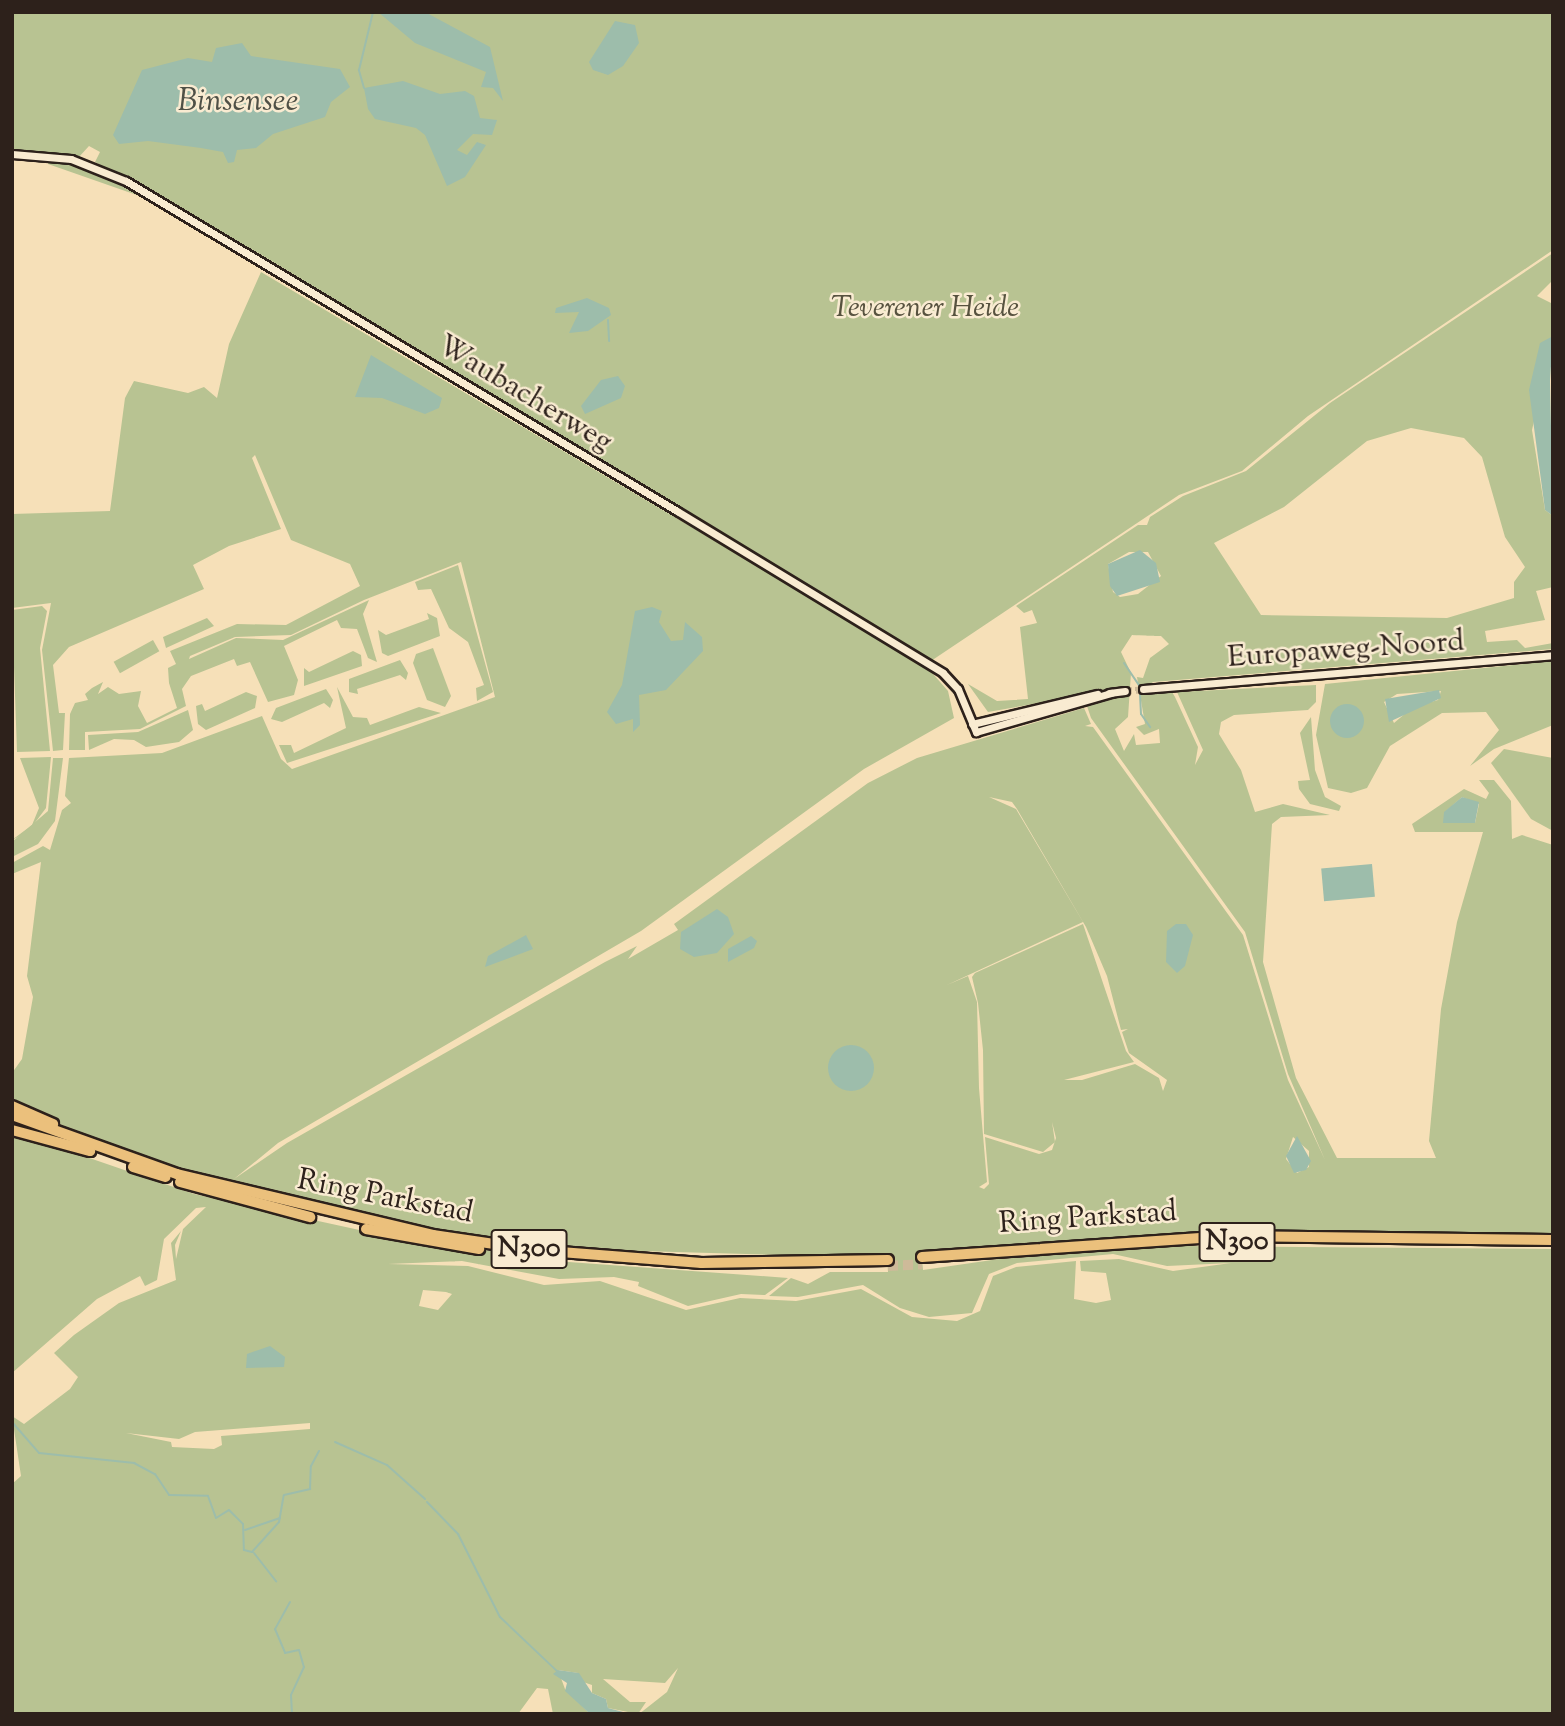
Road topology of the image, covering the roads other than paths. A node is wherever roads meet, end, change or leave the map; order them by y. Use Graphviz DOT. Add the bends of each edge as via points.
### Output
graph roads {
  1 [pos="12,154"];
  2 [pos="1553,655"];
  3 [pos="1143,689"];
  4 [pos="1125,691"];
  5 [pos="12,1106"];
  6 [pos="12,1115"];
  7 [pos="12,1122"];
  8 [pos="12,1130"];
  9 [pos="91,1149"];
  10 [pos="1553,1240"];
  11 [pos="1553,1247"];
  12 [pos="888,1263"];
  1 -- 4 [label="street, Waubacherweg" via="71,159 160,201 943,674 958,689 974,728"];
  2 -- 3 [label="street, Europaweg-Noord"];
  5 -- 9 [label="highway, N300"];
  6 -- 9 [label="highway, Ring Parkstad / N300"];
  7 -- 9 [label="highway, Ring Parkstad / N300"];
  8 -- 9 [label="highway, N300"];
  9 -- 12 [label="highway, Ring Parkstad / N300" via="287,1211 465,1247 701,1269"];
  10 -- 11 [label="highway, Ring Parkstad / N300" via="1229,1236 922,1260 1211,1242"];
}
